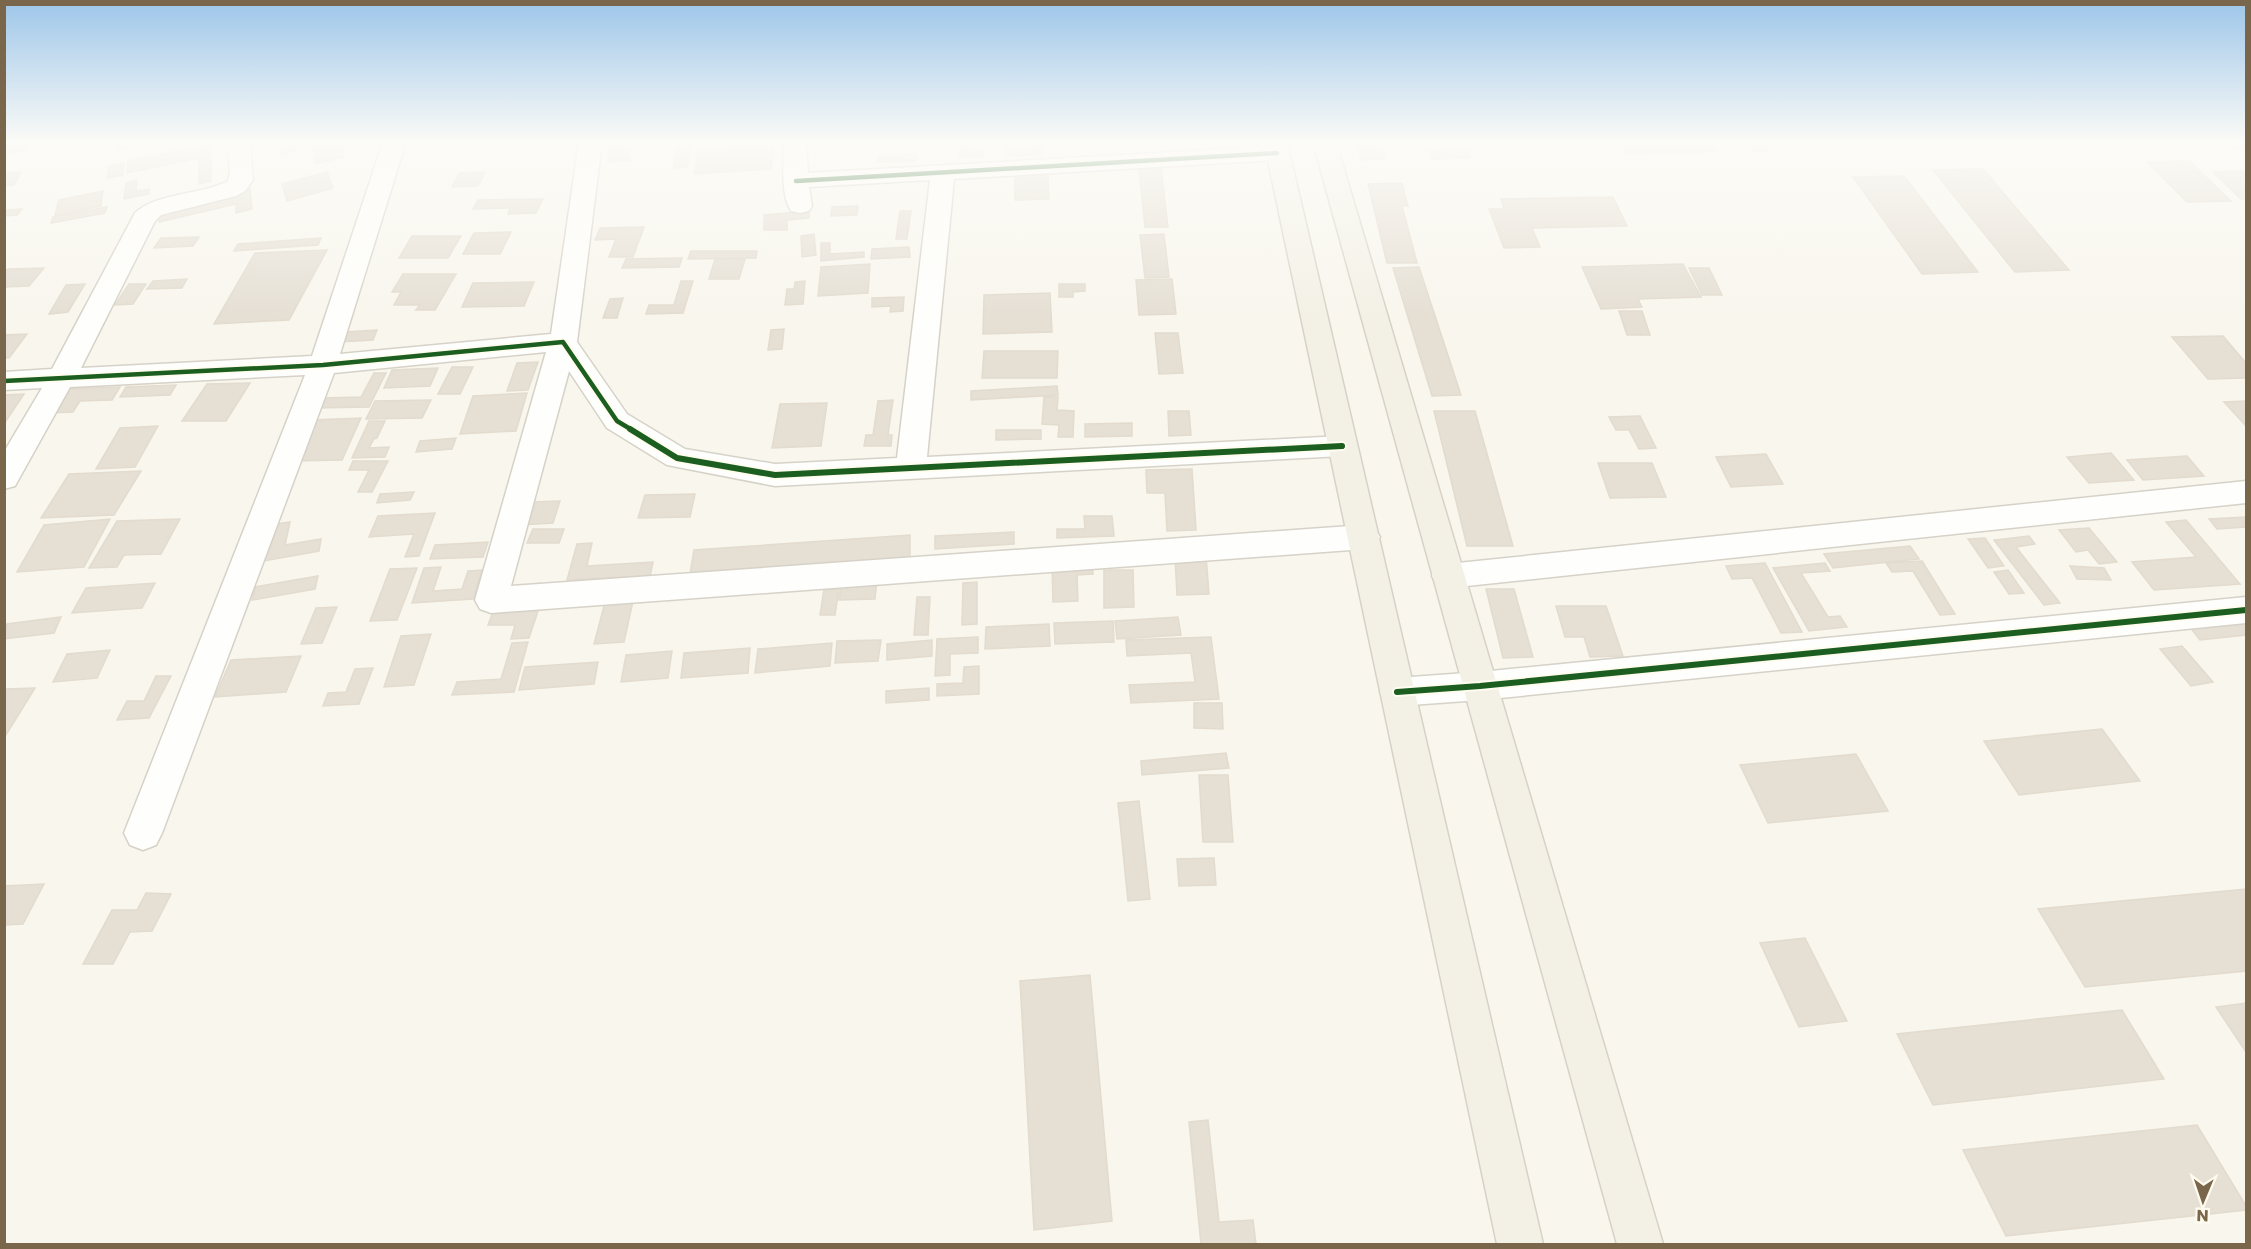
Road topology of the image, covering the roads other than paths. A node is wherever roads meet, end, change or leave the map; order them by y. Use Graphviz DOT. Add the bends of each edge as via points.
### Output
graph roads {
  1 [pos="194,200"];
  2 [pos="376,200"];
  3 [pos="583,200"];
  4 [pos="799,200"];
  5 [pos="940,200"];
  6 [pos="1288,200"];
  7 [pos="1341,200"];
  8 [pos="800,206"];
  9 [pos="562,342"];
  10 [pos="323,365"];
  11 [pos="61,379"];
  12 [pos="4,381"];
  13 [pos="1342,446"];
  14 [pos="911,467"];
  15 [pos="4,478"];
  16 [pos="2247,492"];
  17 [pos="1364,537"];
  18 [pos="1448,576"];
  19 [pos="2247,610"];
  20 [pos="1480,686"];
  21 [pos="1397,692"];
  22 [pos="143,833"];
  23 [pos="1520,1245"];
  24 [pos="1641,1245"];
  1 -- 11 [label="street" via="152,210 144,218"];
  2 -- 10 [label="street"];
  3 -- 9 [label="street"];
  4 -- 8 [label="street"];
  5 -- 14 [label="street"];
  6 -- 13 [label="main road"];
  7 -- 18 [label="main road"];
  9 -- 10 [label="street"];
  9 -- 14 [label="street" via="617,421 677,458 775,474"];
  9 -- 17 [label="street" via="490,600"];
  10 -- 11 [label="street"];
  10 -- 22 [label="street"];
  11 -- 12 [label="street"];
  11 -- 15 [label="street"];
  13 -- 14 [label="street"];
  13 -- 17 [label="main road"];
  16 -- 18 [label="street"];
  17 -- 21 [label="main road"];
  18 -- 20 [label="main road"];
  19 -- 20 [label="street"];
  20 -- 21 [label="street"];
  20 -- 24 [label="main road"];
  21 -- 23 [label="main road"];
}
